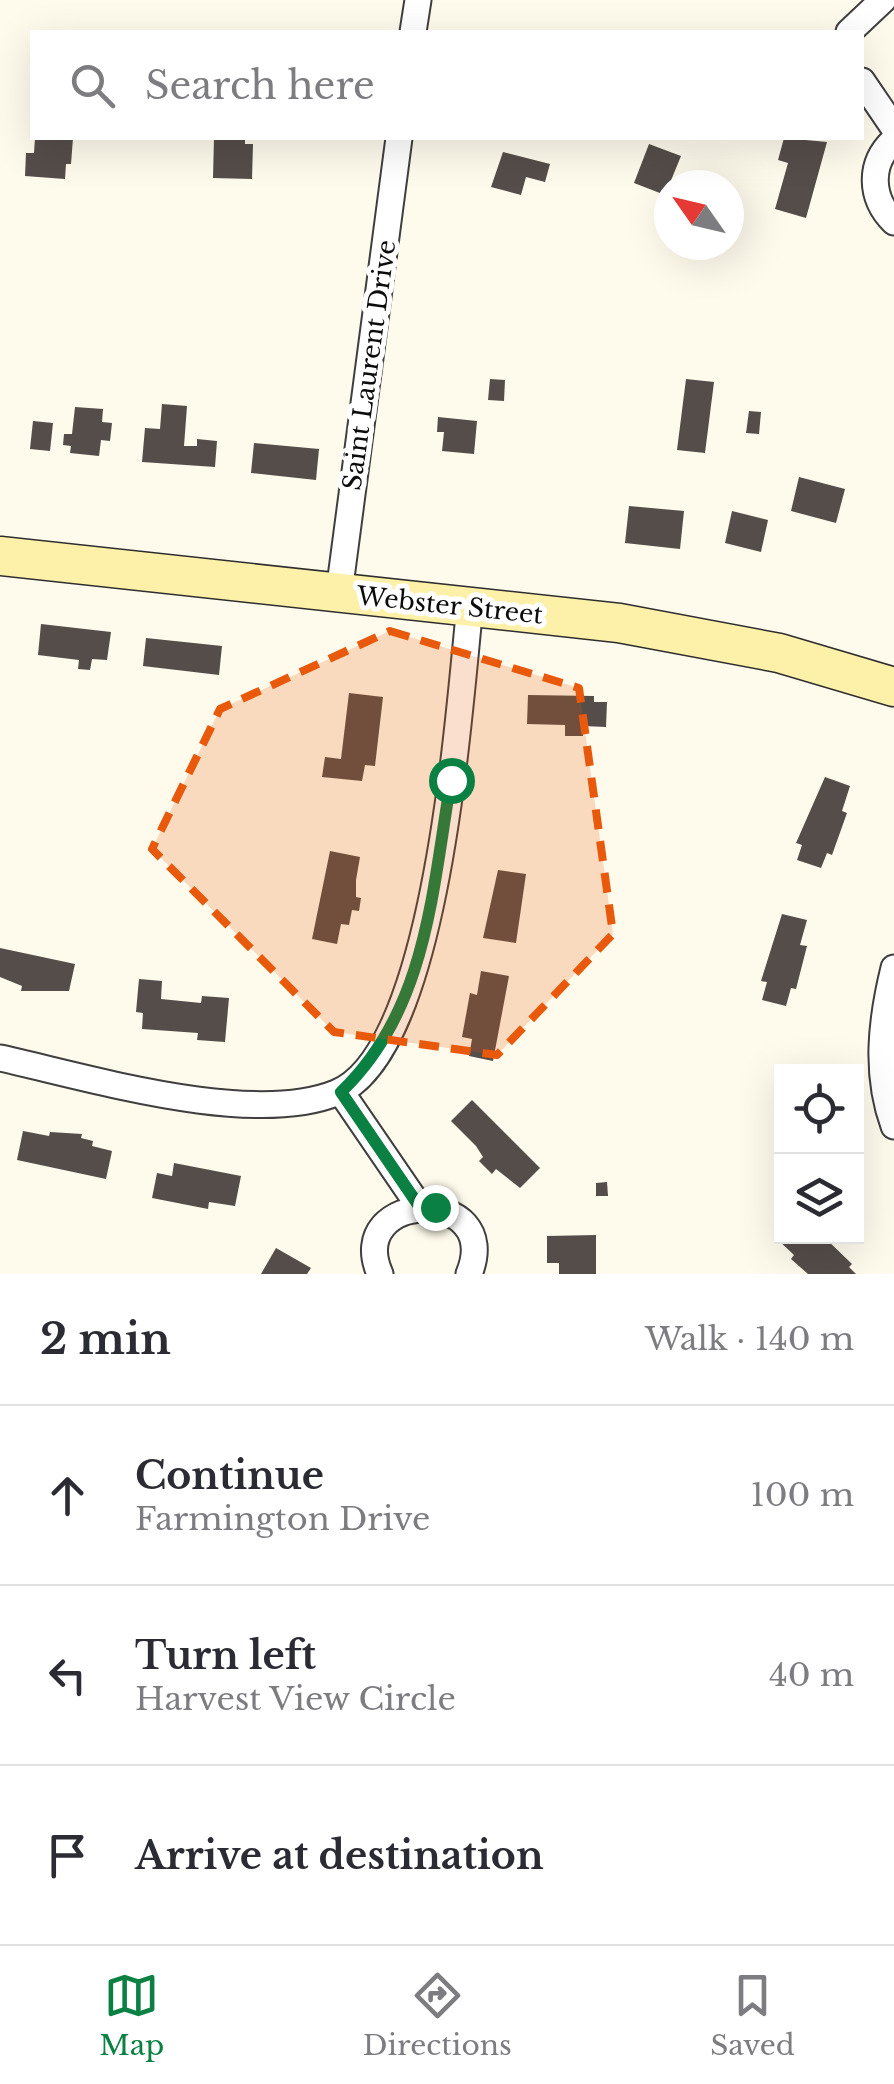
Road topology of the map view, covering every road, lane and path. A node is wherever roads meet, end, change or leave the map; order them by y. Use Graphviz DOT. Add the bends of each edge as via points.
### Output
graph roads {
  1 [pos="418,0"];
  2 [pos="883,0"];
  3 [pos="413,30"];
  4 [pos="851,30"];
  5 [pos="864,85"];
  6 [pos="894,128"];
  7 [pos="400,140"];
  8 [pos="894,140"];
  9 [pos="894,222"];
  10 [pos="0,556"];
  11 [pos="339,593"];
  12 [pos="470,606"];
  13 [pos="894,687"];
  14 [pos="894,968"];
  15 [pos="0,1058"];
  16 [pos="341,1092"];
  17 [pos="894,1126"];
  18 [pos="419,1206"];
  19 [pos="380,1274"];
  20 [pos="468,1274"];
  1 -- 3 [label="street"];
  2 -- 4 [label="street"];
  5 -- 6 [label="street"];
  7 -- 11 [label="street, Saint Laurent Drive"];
  8 -- 9 [label="street" via="874,179 876,196"];
  10 -- 11 [label="main road, Webster Street"];
  11 -- 12 [label="main road, Webster Street"];
  12 -- 13 [label="main road, Webster Street" via="700,636"];
  12 -- 16 [label="street" via="451,780 420,959 383,1044"];
  14 -- 17 [label="street" via="881,1059"];
  15 -- 16 [label="street" via="268,1107"];
  16 -- 18 [label="street"];
  18 -- 19 [label="street" via="403,1211 380,1234"];
  18 -- 20 [label="street" via="461,1222 473,1250"];
}
